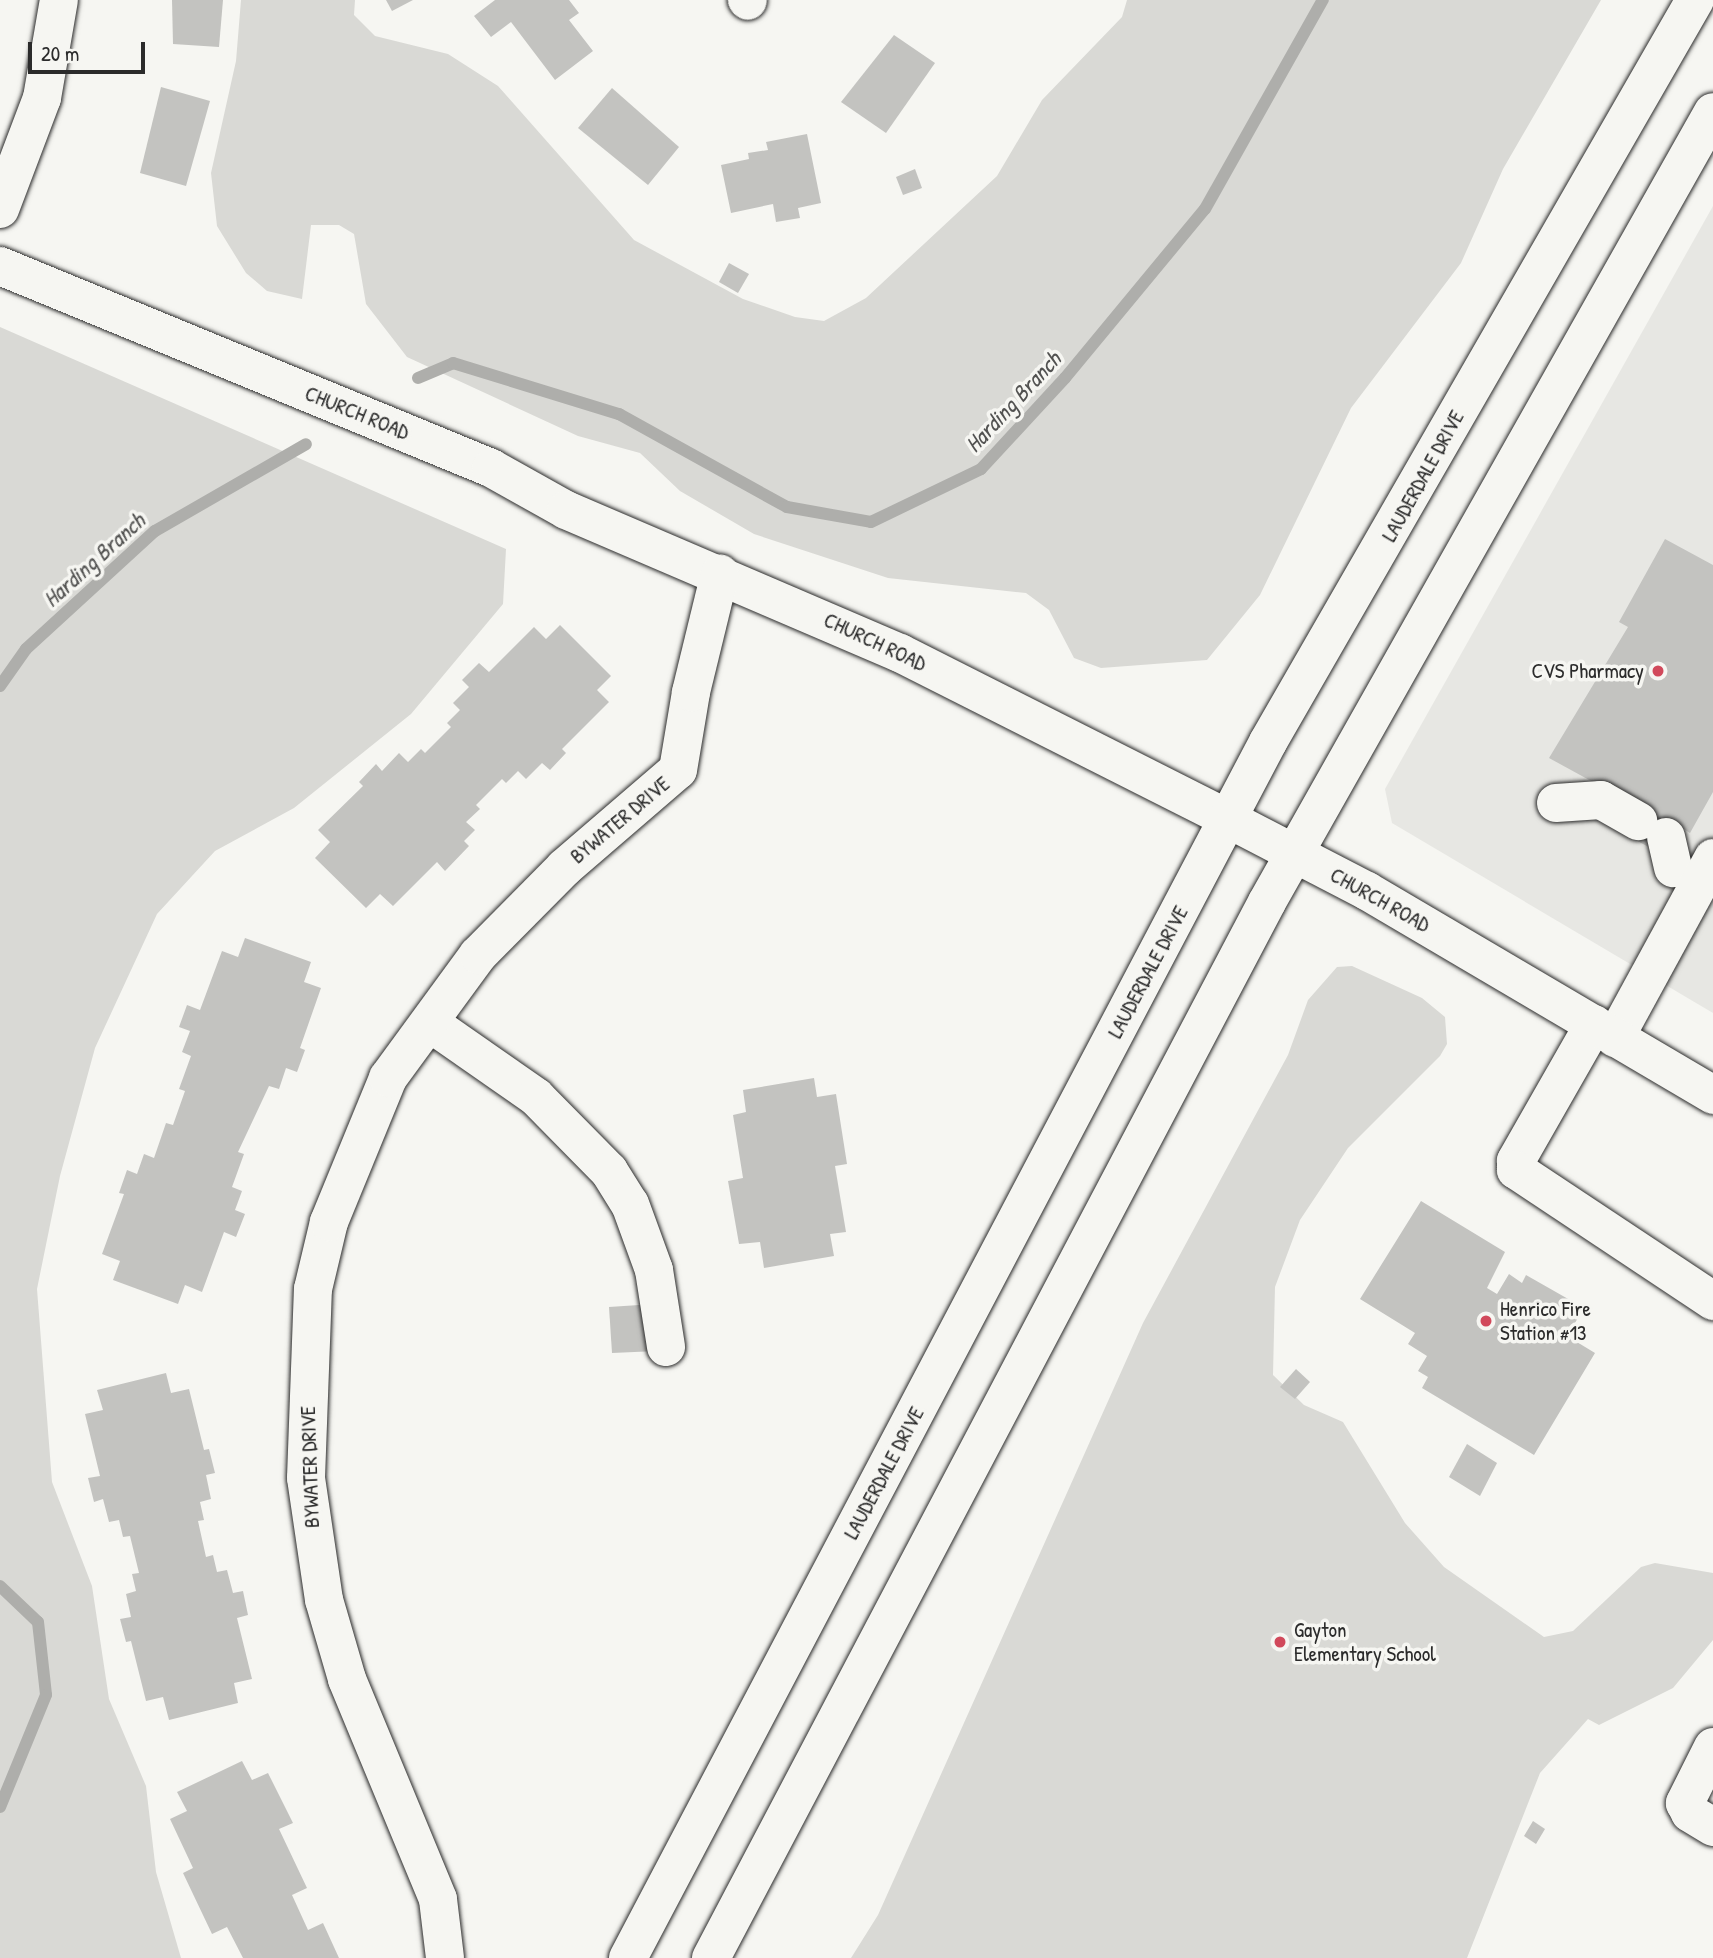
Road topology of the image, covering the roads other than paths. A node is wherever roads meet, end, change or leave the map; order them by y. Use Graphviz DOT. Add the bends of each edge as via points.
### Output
graph roads {
  1 [pos="60,0"];
  2 [pos="1695,0"];
  3 [pos="1713,112"];
  4 [pos="0,209"];
  5 [pos="0,266"];
  6 [pos="720,573"];
  7 [pos="1556,803"];
  8 [pos="1230,820"];
  9 [pos="1659,842"];
  10 [pos="1295,852"];
  11 [pos="1713,858"];
  12 [pos="430,1023"];
  13 [pos="1605,1031"];
  14 [pos="1713,1095"];
  15 [pos="1713,1301"];
  16 [pos="666,1347"];
  17 [pos="1713,1747"];
  18 [pos="1713,1827"];
  19 [pos="445,1958"];
  20 [pos="628,1958"];
  21 [pos="711,1958"];
  1 -- 4 [label="main road" via="42,98"];
  2 -- 8 [label="main road, LAUDERDALE DRIVE" via="1268,742"];
  3 -- 10 [label="main road"];
  5 -- 6 [label="main road, CHURCH ROAD" via="491,468 566,510"];
  6 -- 8 [label="main road, CHURCH ROAD" via="900,653"];
  6 -- 12 [label="main road, BYWATER DRIVE" via="691,692 678,770 554,877 478,955"];
  7 -- 9 [label="main road" via="1601,800"];
  8 -- 10 [label="main road, CHURCH ROAD"];
  8 -- 20 [label="main road, LAUDERDALE DRIVE"];
  10 -- 13 [label="main road, CHURCH ROAD"];
  10 -- 21 [label="main road"];
  11 -- 13 [label="main road"];
  12 -- 16 [label="main road" via="536,1097 609,1171 630,1204 654,1270"];
  12 -- 19 [label="main road, BYWATER DRIVE" via="388,1078 329,1222 313,1289 306,1478 324,1600 347,1679 438,1899"];
  13 -- 14 [label="main road, CHURCH ROAD"];
  13 -- 15 [label="main road" via="1516,1161 1516,1170"];
  17 -- 18 [label="main road" via="1685,1802 1690,1813"];
}
